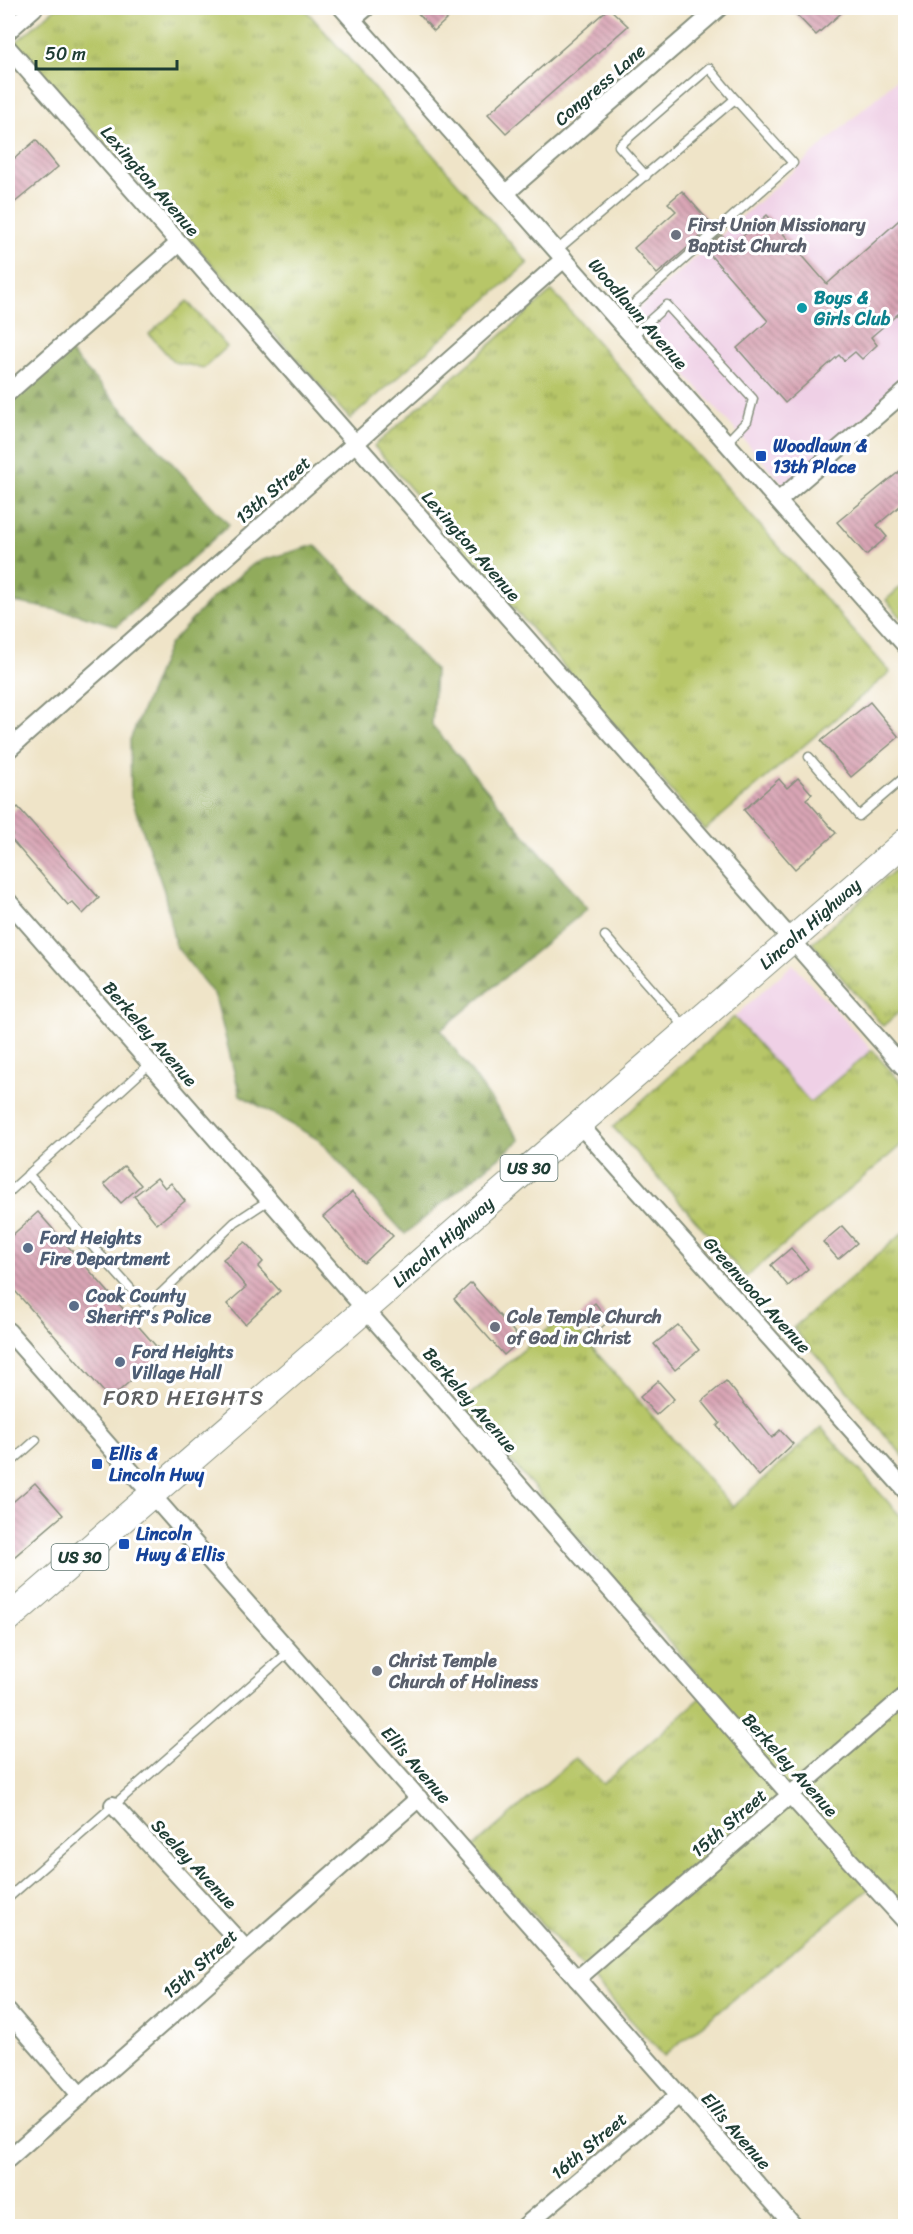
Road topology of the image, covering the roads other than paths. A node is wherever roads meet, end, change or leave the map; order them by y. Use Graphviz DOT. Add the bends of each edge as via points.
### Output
graph roads {
  1 [pos="34,8"];
  2 [pos="366,8"];
  3 [pos="719,8"];
  4 [pos="348,13"];
  5 [pos="8,31"];
  6 [pos="8,48"];
  7 [pos="735,99"];
  8 [pos="646,176"];
  9 [pos="506,193"];
  10 [pos="179,243"];
  11 [pos="561,255"];
  12 [pos="617,319"];
  13 [pos="632,336"];
  14 [pos="906,392"];
  15 [pos="8,393"];
  16 [pos="726,443"];
  17 [pos="355,444"];
  18 [pos="778,501"];
  19 [pos="906,645"];
  20 [pos="8,750"];
  21 [pos="809,757"];
  22 [pos="905,778"];
  23 [pos="906,841"];
  24 [pos="8,901"];
  25 [pos="605,936"];
  26 [pos="791,940"];
  27 [pos="688,1030"];
  28 [pos="150,1064"];
  29 [pos="906,1070"];
  30 [pos="579,1124"];
  31 [pos="28,1174"];
  32 [pos="8,1193"];
  33 [pos="269,1200"];
  34 [pos="365,1310"];
  35 [pos="8,1330"];
  36 [pos="36,1440"];
  37 [pos="8,1465"];
  38 [pos="906,1491"];
  39 [pos="152,1494"];
  40 [pos="8,1619"];
  41 [pos="290,1651"];
  42 [pos="906,1695"];
  43 [pos="790,1796"];
  44 [pos="419,1798"];
  45 [pos="113,1805"];
  46 [pos="8,1898"];
  47 [pos="906,1922"];
  48 [pos="246,1950"];
  49 [pos="577,1979"];
  50 [pos="8,2012"];
  51 [pos="679,2095"];
  52 [pos="81,2096"];
  53 [pos="8,2159"];
  54 [pos="525,2226"];
  55 [pos="794,2226"];
  1 -- 5 [label="street"];
  2 -- 4 [label="street"];
  3 -- 9 [label="street, Congress Lane"];
  4 -- 9 [label="street, Woodlawn Avenue"];
  6 -- 10 [label="street, Lexington Avenue"];
  7 -- 8 [label="lane"];
  7 -- 8 [label="lane" via="710,68 619,146"];
  7 -- 12 [label="lane" via="793,163"];
  8 -- 11 [label="lane"];
  9 -- 11 [label="street, Woodlawn Avenue"];
  10 -- 15 [label="street"];
  10 -- 17 [label="street, Lexington Avenue"];
  11 -- 12 [label="street, Woodlawn Avenue"];
  11 -- 17 [label="street, 13th Street"];
  12 -- 13 [label="street, Woodlawn Avenue"];
  13 -- 16 [label="street, Woodlawn Avenue"];
  13 -- 16 [label="lane" via="667,305 753,399 747,421"];
  14 -- 18 [label="street"];
  16 -- 18 [label="street, Woodlawn Avenue"];
  17 -- 20 [label="street, 13th Street"];
  17 -- 26 [label="street, Lexington Avenue"];
  18 -- 19 [label="street, Woodlawn Avenue"];
  21 -- 22 [label="lane" via="859,816"];
  23 -- 26 [label="main road, Lincoln Highway / US 30"];
  24 -- 28 [label="street, Berkeley Avenue"];
  25 -- 27 [label="lane"];
  26 -- 27 [label="main road, Lincoln Highway / US 30"];
  26 -- 29 [label="street, Lexington Avenue"];
  27 -- 30 [label="main road, Lincoln Highway / US 30"];
  28 -- 31 [label="lane"];
  28 -- 33 [label="street, Berkeley Avenue"];
  30 -- 34 [label="main road, Lincoln Highway / US 30"];
  30 -- 38 [label="street, Greenwood Avenue"];
  31 -- 32 [label="lane"];
  31 -- 33 [label="lane" via="147,1307 235,1222"];
  33 -- 34 [label="street, Berkeley Avenue"];
  34 -- 39 [label="main road, Lincoln Highway / US 30"];
  34 -- 43 [label="street, Berkeley Avenue"];
  35 -- 39 [label="street, Ellis Avenue"];
  36 -- 37 [label="lane"];
  39 -- 40 [label="main road, Lincoln Highway / US 30"];
  39 -- 41 [label="street, Ellis Avenue"];
  41 -- 44 [label="street, Ellis Avenue"];
  41 -- 45 [label="lane"];
  42 -- 43 [label="street, 15th Street"];
  43 -- 47 [label="street, Berkeley Avenue"];
  43 -- 49 [label="street, 15th Street"];
  44 -- 48 [label="street, 15th Street"];
  44 -- 49 [label="street, Ellis Avenue"];
  45 -- 46 [label="lane"];
  45 -- 48 [label="street, Seeley Avenue"];
  48 -- 52 [label="street, 15th Street"];
  49 -- 51 [label="street, Ellis Avenue"];
  50 -- 52 [label="street"];
  51 -- 54 [label="street, 16th Street"];
  51 -- 55 [label="street, Ellis Avenue"];
  52 -- 53 [label="street, 15th Street"];
}
